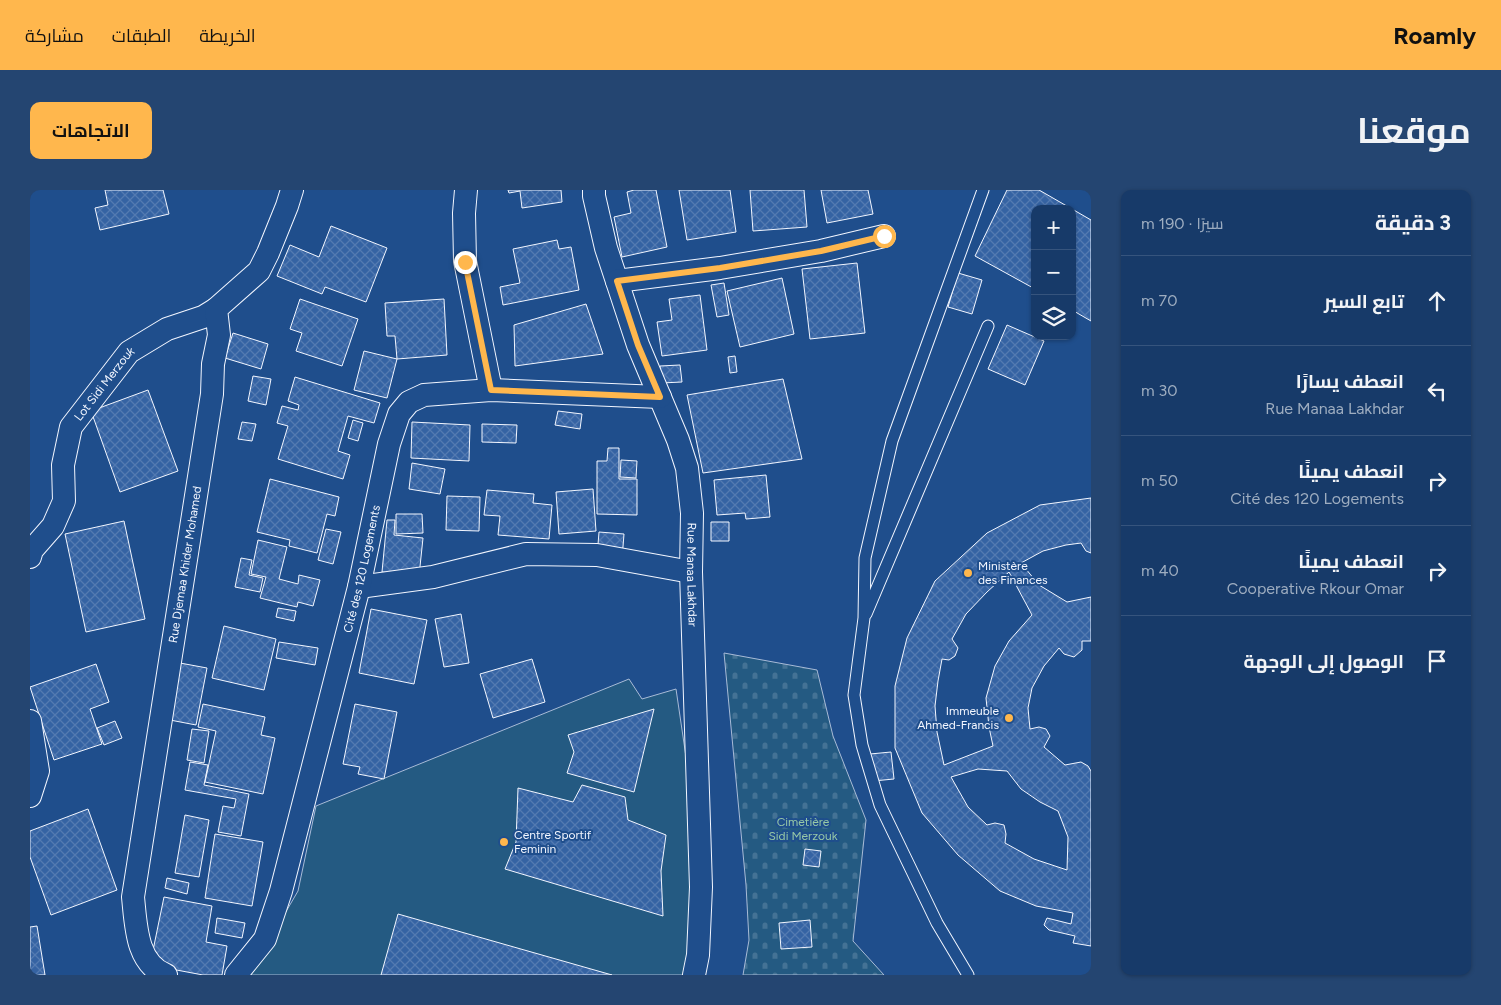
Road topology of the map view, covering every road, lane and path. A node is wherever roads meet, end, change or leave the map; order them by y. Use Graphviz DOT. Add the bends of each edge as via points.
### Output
graph roads {
  1 [pos="292,190"];
  2 [pos="466,190"];
  3 [pos="594,190"];
  4 [pos="983,190"];
  5 [pos="884,236"];
  6 [pos="617,281"];
  7 [pos="216,309"];
  8 [pos="988,326"];
  9 [pos="491,390"];
  10 [pos="660,397"];
  11 [pos="30,557"];
  12 [pos="691,572"];
  13 [pos="359,587"];
  14 [pos="864,618"];
  15 [pos="30,722"];
  16 [pos="30,796"];
  17 [pos="166,975"];
  18 [pos="236,975"];
  19 [pos="694,975"];
  20 [pos="968,975"];
  1 -- 7 [label="street" via="259,271"];
  2 -- 9 [label="street" via="465,262"];
  3 -- 6 [label="street, Rue Manaa Lakhdar" via="606,248"];
  4 -- 14 [label="lane" via="892,441 864,558"];
  5 -- 6 [label="street" via="821,251"];
  6 -- 10 [label="street, Rue Manaa Lakhdar" via="638,345"];
  7 -- 11 [label="street, Lot Sidi Merzouk" via="167,329 129,352 71,427 63,465 64,501 53,526 32,550"];
  7 -- 17 [label="street, Rue Djemaa Khider Mohamed" via="219,335 213,364 212,394 133,897 137,931 147,961 156,971"];
  8 -- 14 [label="lane"];
  9 -- 10 [label="street, Cité des 120 Logements"];
  9 -- 13 [label="street, Cité des 120 Logements" via="424,396 409,402 399,414 389,444"];
  10 -- 12 [label="street, Rue Manaa Lakhdar" via="687,468 692,513"];
  12 -- 13 [label="street" via="597,555 526,554 433,577"];
  12 -- 19 [label="street, Rue Manaa Lakhdar" via="701,887"];
  13 -- 18 [label="street, Cité des 120 Logements" via="266,939"];
  14 -- 20 [label="lane" via="854,695 862,745 880,804 938,923"];
  15 -- 16 [label="street" via="38,771"];
}
